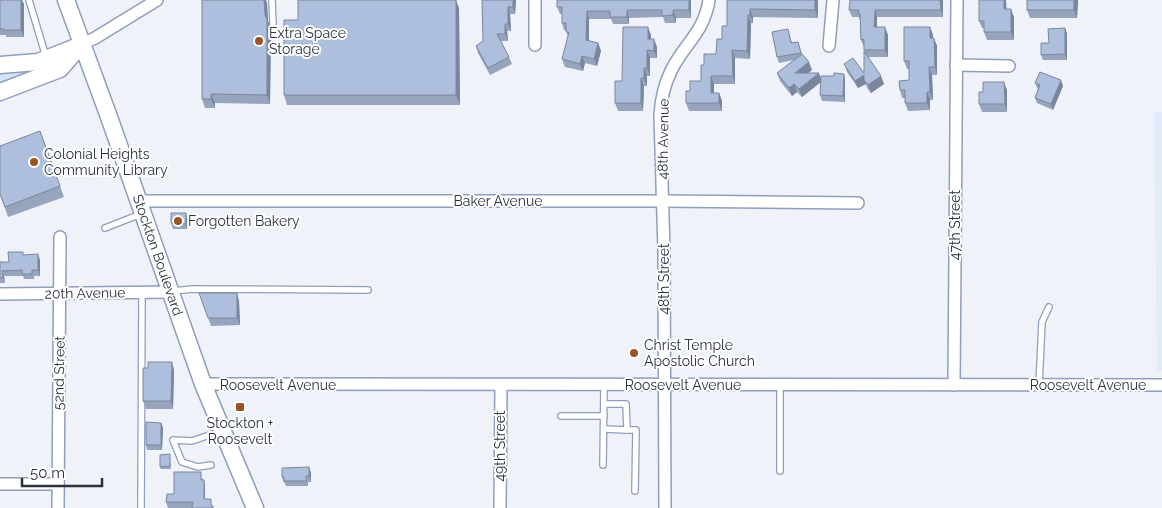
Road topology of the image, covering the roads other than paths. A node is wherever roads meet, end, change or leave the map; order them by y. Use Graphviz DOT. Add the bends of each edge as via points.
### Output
graph roads {
  1 [pos="29,0"];
  2 [pos="66,0"];
  3 [pos="157,0"];
  4 [pos="272,0"];
  5 [pos="535,0"];
  6 [pos="708,0"];
  7 [pos="833,0"];
  8 [pos="957,0"];
  9 [pos="273,24"];
  10 [pos="82,44"];
  11 [pos="535,44"];
  12 [pos="830,46"];
  13 [pos="46,59"];
  14 [pos="0,65"];
  15 [pos="956,65"];
  16 [pos="1009,66"];
  17 [pos="0,92"];
  18 [pos="662,201"];
  19 [pos="858,203"];
  20 [pos="141,207"];
  21 [pos="105,228"];
  22 [pos="60,237"];
  23 [pos="368,290"];
  24 [pos="170,292"];
  25 [pos="142,293"];
  26 [pos="0,294"];
  27 [pos="60,294"];
  28 [pos="1049,307"];
  29 [pos="203,384"];
  30 [pos="500,385"];
  31 [pos="604,385"];
  32 [pos="664,385"];
  33 [pos="780,385"];
  34 [pos="954,385"];
  35 [pos="1039,385"];
  36 [pos="1162,385"];
  37 [pos="604,404"];
  38 [pos="561,416"];
  39 [pos="604,416"];
  40 [pos="604,429"];
  41 [pos="627,430"];
  42 [pos="223,431"];
  43 [pos="211,465"];
  44 [pos="603,465"];
  45 [pos="780,471"];
  46 [pos="0,484"];
  47 [pos="58,484"];
  48 [pos="636,491"];
  49 [pos="58,508"];
  50 [pos="141,508"];
  51 [pos="255,508"];
  52 [pos="500,508"];
  53 [pos="665,508"];
  1 -- 13 [label="lane"];
  2 -- 10 [label="main road, Stockton Boulevard"];
  3 -- 10 [label="street"];
  4 -- 9 [label="lane"];
  5 -- 11 [label="street"];
  6 -- 18 [label="street, 48th Avenue" via="699,30 671,70 661,100"];
  7 -- 12 [label="street"];
  8 -- 15 [label="street, 47th Street"];
  10 -- 13 [label="main road"];
  10 -- 17 [label="main road" via="60,69"];
  10 -- 20 [label="main road, Stockton Boulevard"];
  13 -- 14 [label="main road"];
  15 -- 16 [label="street"];
  15 -- 34 [label="street, 47th Street"];
  18 -- 19 [label="street, Baker Avenue"];
  18 -- 20 [label="street, Baker Avenue"];
  18 -- 32 [label="street, 48th Street"];
  20 -- 21 [label="lane"];
  20 -- 24 [label="main road, Stockton Boulevard"];
  22 -- 27 [label="street, 52nd Street"];
  23 -- 24 [label="lane" via="193,289"];
  24 -- 25 [label="street, 20th Avenue"];
  24 -- 29 [label="main road, Stockton Boulevard"];
  25 -- 27 [label="street, 20th Avenue"];
  25 -- 50 [label="lane"];
  26 -- 27 [label="street, 20th Avenue"];
  27 -- 47 [label="street, 52nd Street"];
  28 -- 35 [label="lane" via="1042,322"];
  29 -- 30 [label="street, Roosevelt Avenue"];
  29 -- 42 [label="main road, Stockton Boulevard"];
  30 -- 31 [label="street, Roosevelt Avenue"];
  30 -- 52 [label="street, 49th Street"];
  31 -- 32 [label="street, Roosevelt Avenue"];
  31 -- 37 [label="lane"];
  32 -- 33 [label="street, Roosevelt Avenue"];
  32 -- 53 [label="street, 48th Street"];
  33 -- 34 [label="street, Roosevelt Avenue"];
  33 -- 45 [label="lane"];
  34 -- 35 [label="street, Roosevelt Avenue"];
  35 -- 36 [label="street, Roosevelt Avenue"];
  37 -- 39 [label="lane"];
  37 -- 41 [label="lane" via="626,404"];
  38 -- 39 [label="lane"];
  39 -- 40 [label="lane"];
  40 -- 41 [label="lane"];
  40 -- 44 [label="lane"];
  41 -- 48 [label="lane" via="636,430"];
  42 -- 43 [label="lane" via="192,441 173,440 182,462 198,467"];
  42 -- 51 [label="main road, Stockton Boulevard"];
  46 -- 47 [label="street"];
  47 -- 49 [label="street, 52nd Street"];
}
